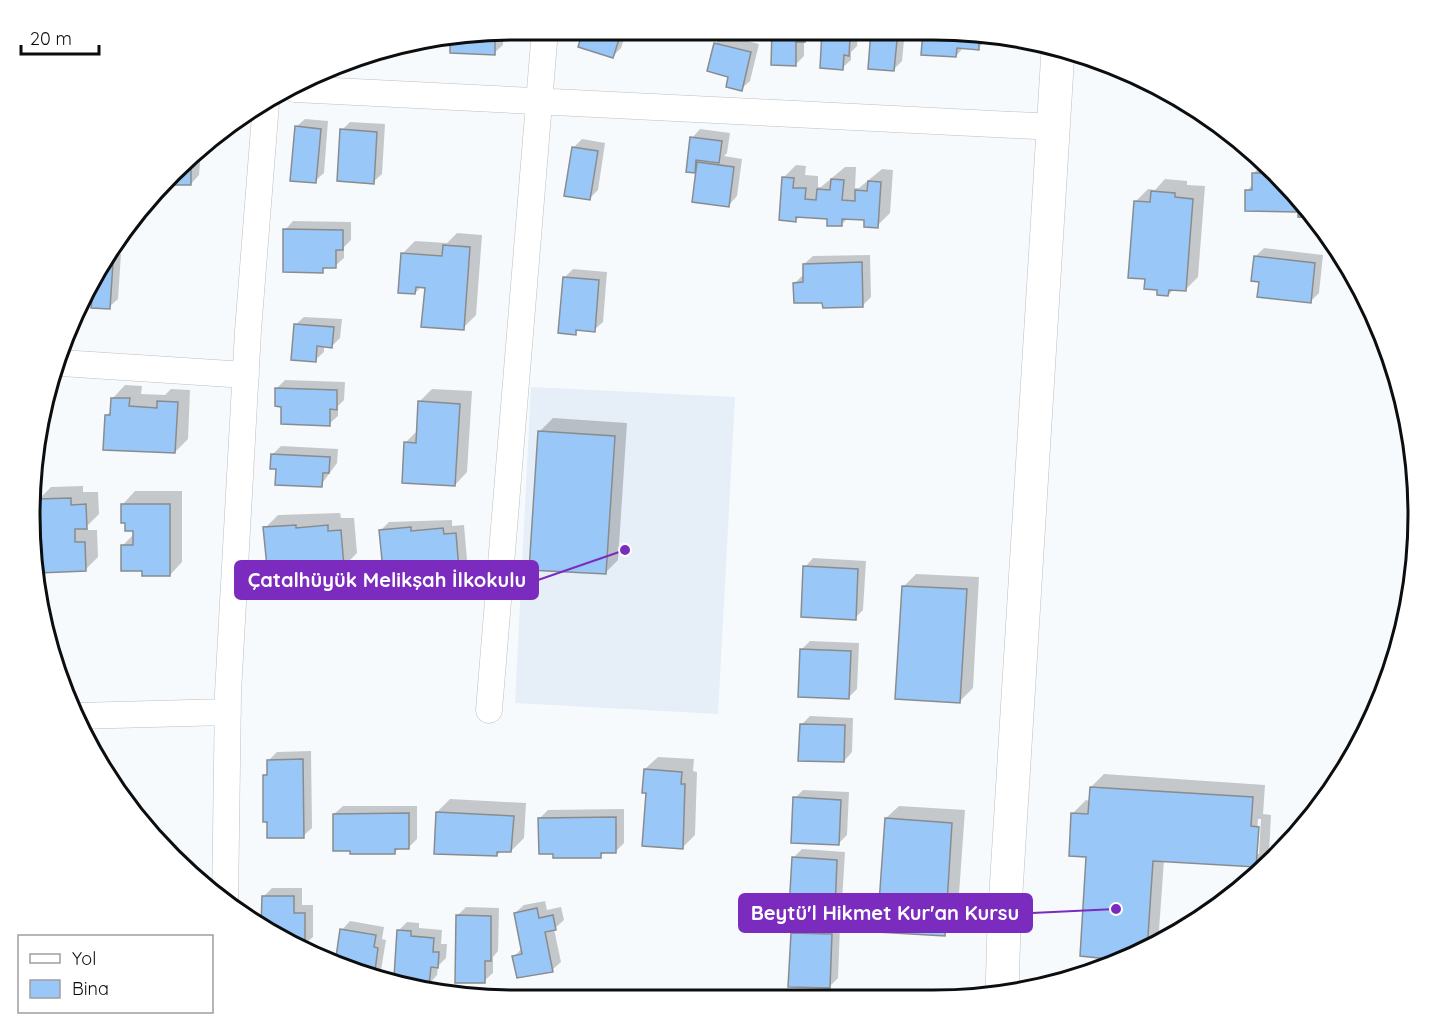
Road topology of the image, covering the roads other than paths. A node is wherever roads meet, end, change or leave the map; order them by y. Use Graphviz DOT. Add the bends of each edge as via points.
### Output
graph roads {
  1 [pos="544,40"];
  2 [pos="1058,57"];
  3 [pos="304,89"];
  4 [pos="540,101"];
  5 [pos="265,112"];
  6 [pos="1054,127"];
  7 [pos="66,363"];
  8 [pos="246,375"];
  9 [pos="489,710"];
  10 [pos="228,712"];
  11 [pos="85,716"];
  12 [pos="225,891"];
  13 [pos="1002,985"];
  1 -- 4 [label="street"];
  2 -- 6 [label="street"];
  3 -- 4 [label="street"];
  4 -- 6 [label="street"];
  4 -- 9 [label="street"];
  5 -- 8 [label="street"];
  6 -- 13 [label="street"];
  7 -- 8 [label="street"];
  8 -- 10 [label="street"];
  10 -- 11 [label="street"];
  10 -- 12 [label="street"];
}
